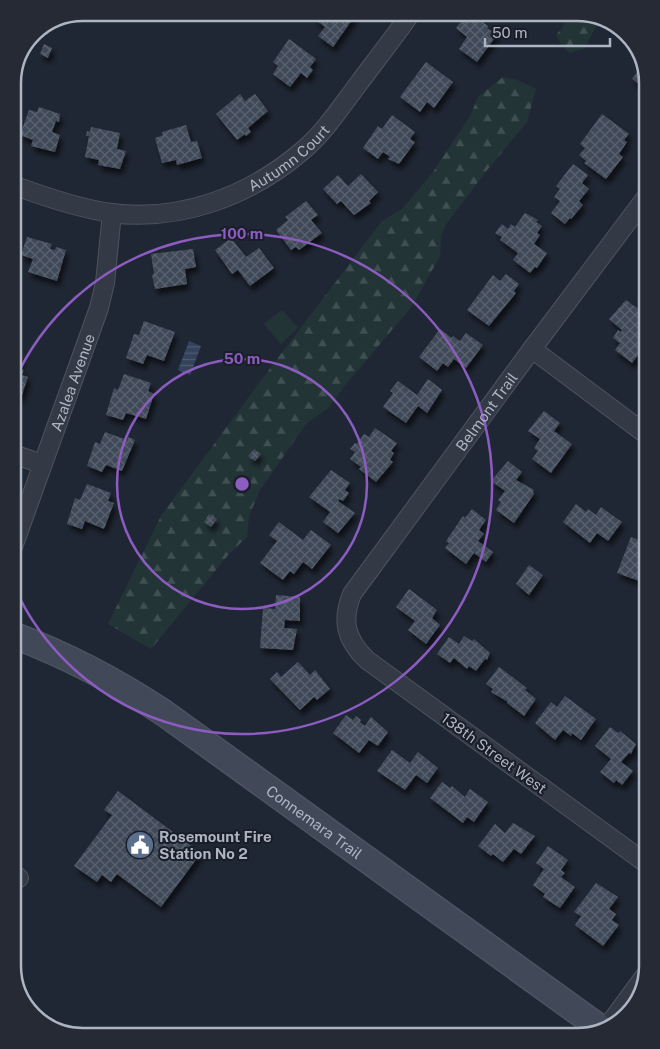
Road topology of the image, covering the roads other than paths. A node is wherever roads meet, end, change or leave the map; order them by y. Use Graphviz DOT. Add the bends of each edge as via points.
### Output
graph roads {
  1 [pos="405,21"];
  2 [pos="21,188"];
  3 [pos="639,208"];
  4 [pos="112,213"];
  5 [pos="532,349"];
  6 [pos="639,428"];
  7 [pos="21,457"];
  8 [pos="42,464"];
  9 [pos="21,523"];
  10 [pos="349,634"];
  11 [pos="21,638"];
  12 [pos="639,857"];
  13 [pos="633,991"];
  14 [pos="617,1013"];
  15 [pos="596,1024"];
  1 -- 4 [label="street, Autumn Court" via="322,132 302,152 259,182 236,194 194,208 140,214"];
  2 -- 4 [label="street, Autumn Court" via="61,202"];
  3 -- 5 [label="street, Belmont Trail"];
  4 -- 8 [label="street, Azalea Avenue" via="102,296"];
  5 -- 6 [label="street"];
  5 -- 10 [label="street, Belmont Trail" via="352,594 346,614"];
  7 -- 8 [label="street"];
  8 -- 9 [label="street, Azalea Avenue"];
  10 -- 12 [label="street, 138th Street West" via="353,645 367,660"];
  11 -- 15 [label="street, Connemara Trail" via="84,666 148,702"];
  13 -- 14 [label="street"];
}
